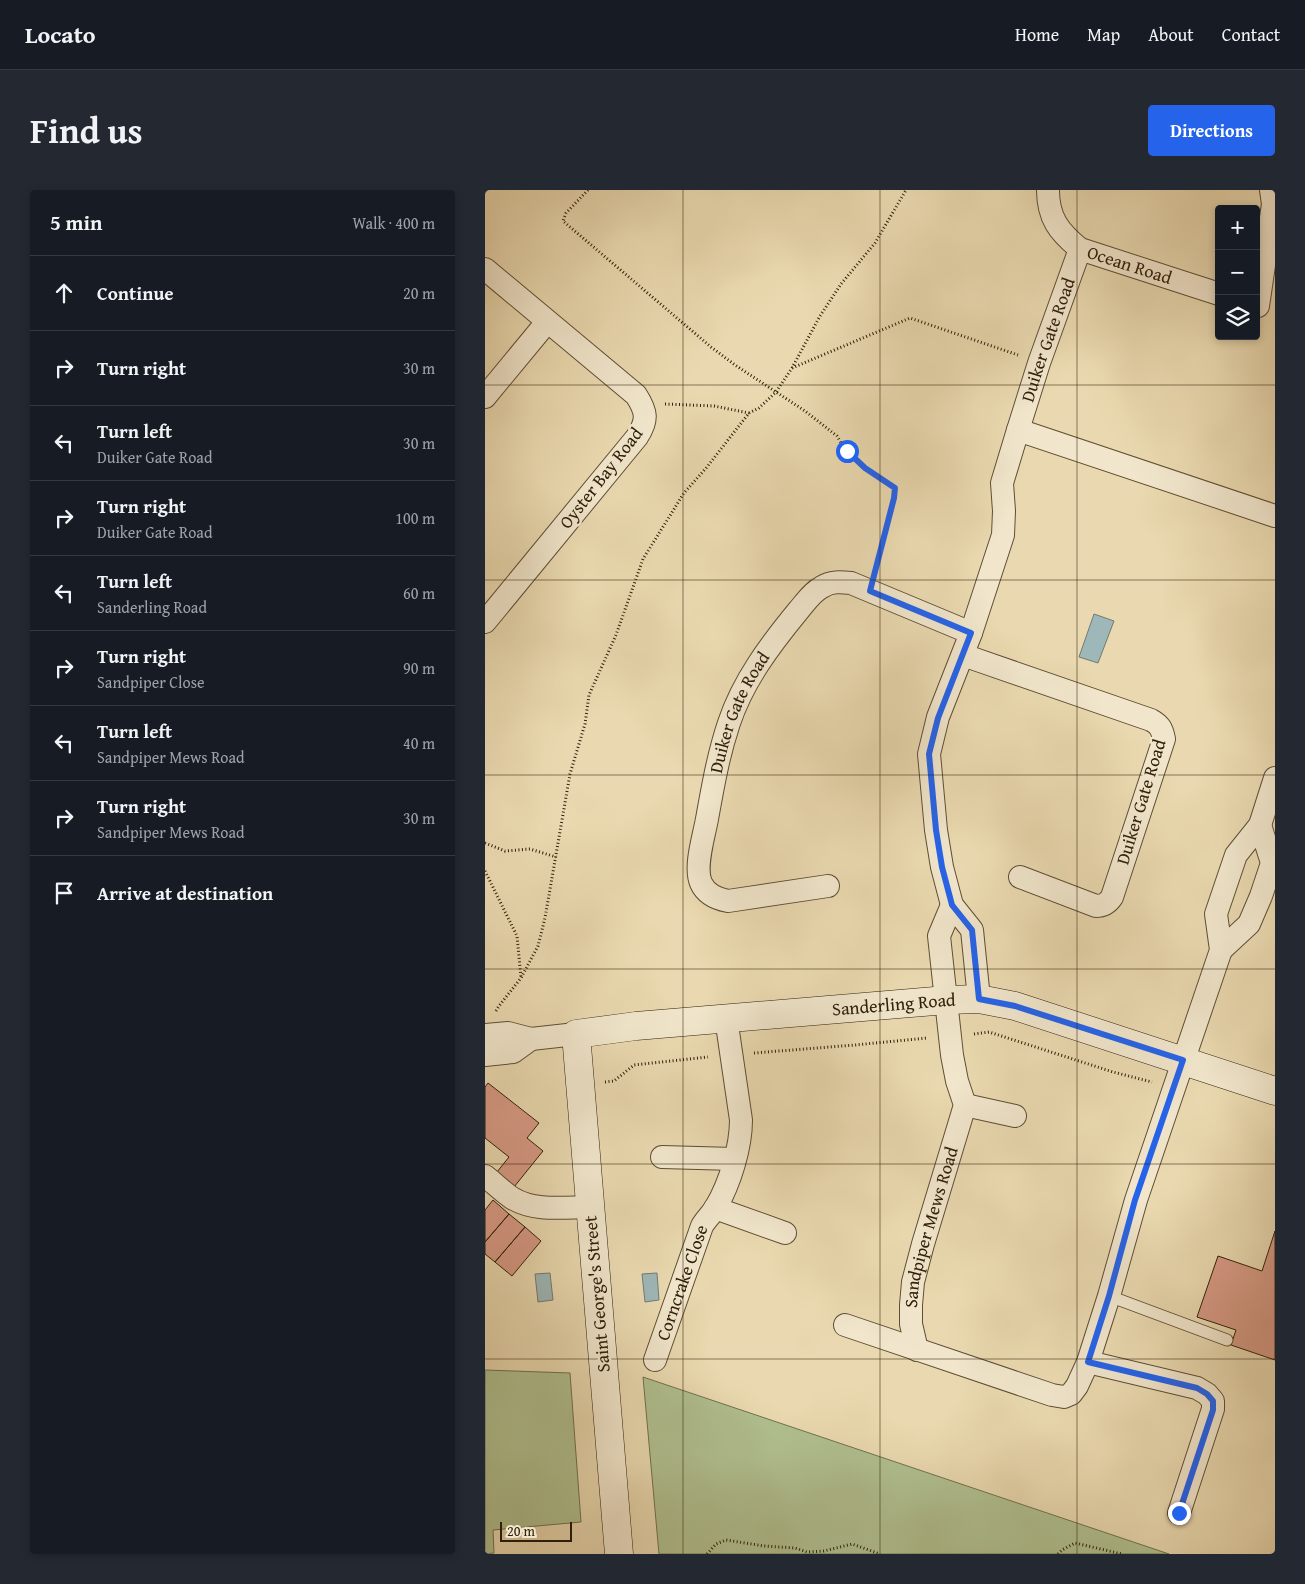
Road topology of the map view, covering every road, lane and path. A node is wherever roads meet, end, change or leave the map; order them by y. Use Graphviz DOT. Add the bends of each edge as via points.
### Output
graph roads {
  1 [pos="588,190"];
  2 [pos="906,190"];
  3 [pos="1048,190"];
  4 [pos="1271,190"];
  5 [pos="1080,249"];
  6 [pos="485,269"];
  7 [pos="1215,293"];
  8 [pos="1263,308"];
  9 [pos="547,322"];
  10 [pos="1039,362"];
  11 [pos="792,368"];
  12 [pos="776,392"];
  13 [pos="485,397"];
  14 [pos="643,406"];
  15 [pos="749,413"];
  16 [pos="1018,430"];
  17 [pos="1275,516"];
  18 [pos="870,591"];
  19 [pos="485,622"];
  20 [pos="971,633"];
  21 [pos="963,655"];
  22 [pos="1275,778"];
  23 [pos="1262,840"];
  24 [pos="485,843"];
  25 [pos="556,857"];
  26 [pos="485,871"];
  27 [pos="1020,876"];
  28 [pos="828,886"];
  29 [pos="952,905"];
  30 [pos="1221,950"];
  31 [pos="521,978"];
  32 [pos="979,999"];
  33 [pos="947,1000"];
  34 [pos="726,1018"];
  35 [pos="576,1034"];
  36 [pos="970,1034"];
  37 [pos="935,1037"];
  38 [pos="486,1042"];
  39 [pos="746,1053"];
  40 [pos="711,1057"];
  41 [pos="1183,1060"];
  42 [pos="596,1083"];
  43 [pos="1157,1089"];
  44 [pos="1275,1091"];
  45 [pos="965,1106"];
  46 [pos="1015,1116"];
  47 [pos="662,1157"];
  48 [pos="734,1159"];
  49 [pos="485,1176"];
  50 [pos="590,1207"];
  51 [pos="715,1208"];
  52 [pos="785,1234"];
  53 [pos="1109,1296"];
  54 [pos="845,1325"];
  55 [pos="1227,1340"];
  56 [pos="917,1350"];
  57 [pos="655,1360"];
  58 [pos="1088,1362"];
  59 [pos="1179,1513"];
  60 [pos="619,1554"];
  61 [pos="707,1554"];
  62 [pos="880,1554"];
  63 [pos="1058,1554"];
  64 [pos="1122,1554"];
  1 -- 12 [label="path" via="566,213 563,222 711,347"];
  2 -- 11 [label="path" via="875,243 819,316"];
  3 -- 5 [label="street, Ocean Road" via="1052,217 1067,239"];
  4 -- 8 [label="street" via="1273,204"];
  5 -- 7 [label="street, Ocean Road"];
  5 -- 10 [label="street, Duiker Gate Road"];
  6 -- 9 [label="street, Oyster Bay Road"];
  9 -- 13 [label="street"];
  9 -- 14 [label="street, Oyster Bay Road" via="637,395"];
  10 -- 11 [label="path" via="910,318"];
  10 -- 16 [label="street, Duiker Gate Road"];
  11 -- 12 [label="path"];
  12 -- 15 [label="path"];
  12 -- 18 [label="path" via="837,436 865,468 895,488"];
  14 -- 15 [label="path" via="714,406"];
  14 -- 19 [label="street, Oyster Bay Road" via="643,428 637,437"];
  15 -- 25 [label="path" via="684,493 643,559 616,635 589,695 585,724 570,774"];
  16 -- 17 [label="street"];
  16 -- 20 [label="street, Duiker Gate Road" via="1002,483 1003,535"];
  18 -- 20 [label="street, Duiker Gate Road"];
  18 -- 28 [label="street, Duiker Gate Road" via="851,583 837,582 821,587 774,640 756,668 730,721 716,764 700,856 701,882 707,892 718,899 737,901"];
  20 -- 21 [label="street, Duiker Gate Road"];
  21 -- 27 [label="street, Duiker Gate Road" via="1151,720 1162,730 1163,739 1109,902 1097,906"];
  21 -- 29 [label="street, Duiker Gate Road" via="938,718 929,754 936,830"];
  22 -- 23 [label="street"];
  23 -- 30 [label="street" via="1272,863 1261,896 1249,924"];
  23 -- 30 [label="street" via="1236,855 1216,914"];
  24 -- 25 [label="path" via="505,851 530,848"];
  25 -- 31 [label="path" via="538,946"];
  26 -- 31 [label="path" via="517,936"];
  29 -- 32 [label="street, Duiker Gate Road" via="972,930"];
  29 -- 33 [label="street" via="939,936"];
  30 -- 41 [label="street"];
  31 -- 38 [label="path" via="499,1006"];
  32 -- 33 [label="street, Sanderling Road"];
  32 -- 41 [label="street, Sanderling Road" via="1015,1006"];
  33 -- 34 [label="street, Sanderling Road"];
  33 -- 45 [label="street" via="952,1055"];
  34 -- 35 [label="street, Sanderling Road"];
  34 -- 48 [label="street, Corncrake Close" via="741,1120 741,1135"];
  35 -- 38 [label="street, Sanderling Road" via="531,1039 508,1033"];
  35 -- 50 [label="street, Saint George's Street"];
  36 -- 43 [label="path" via="989,1032 1154,1083"];
  37 -- 39 [label="path"];
  40 -- 42 [label="path" via="634,1065 614,1080"];
  41 -- 44 [label="street, Sanderling Road"];
  41 -- 53 [label="street" via="1135,1200"];
  45 -- 46 [label="street"];
  45 -- 56 [label="street, Sandpiper Mews Road" via="913,1282 911,1324"];
  47 -- 48 [label="street"];
  48 -- 51 [label="street, Corncrake Close" via="731,1175"];
  49 -- 50 [label="street" via="513,1199 523,1203 543,1207"];
  50 -- 60 [label="street, Saint George's Street"];
  51 -- 52 [label="street, Corncrake Close"];
  51 -- 57 [label="street, Corncrake Close" via="699,1232"];
  53 -- 55 [label="lane"];
  53 -- 58 [label="street"];
  54 -- 56 [label="street"];
  56 -- 58 [label="street" via="1064,1397 1077,1386"];
  58 -- 59 [label="street" via="1197,1388 1213,1401 1213,1410"];
  61 -- 62 [label="path" via="716,1544 726,1540 807,1552 852,1544"];
  63 -- 64 [label="path" via="1075,1543"];
}
